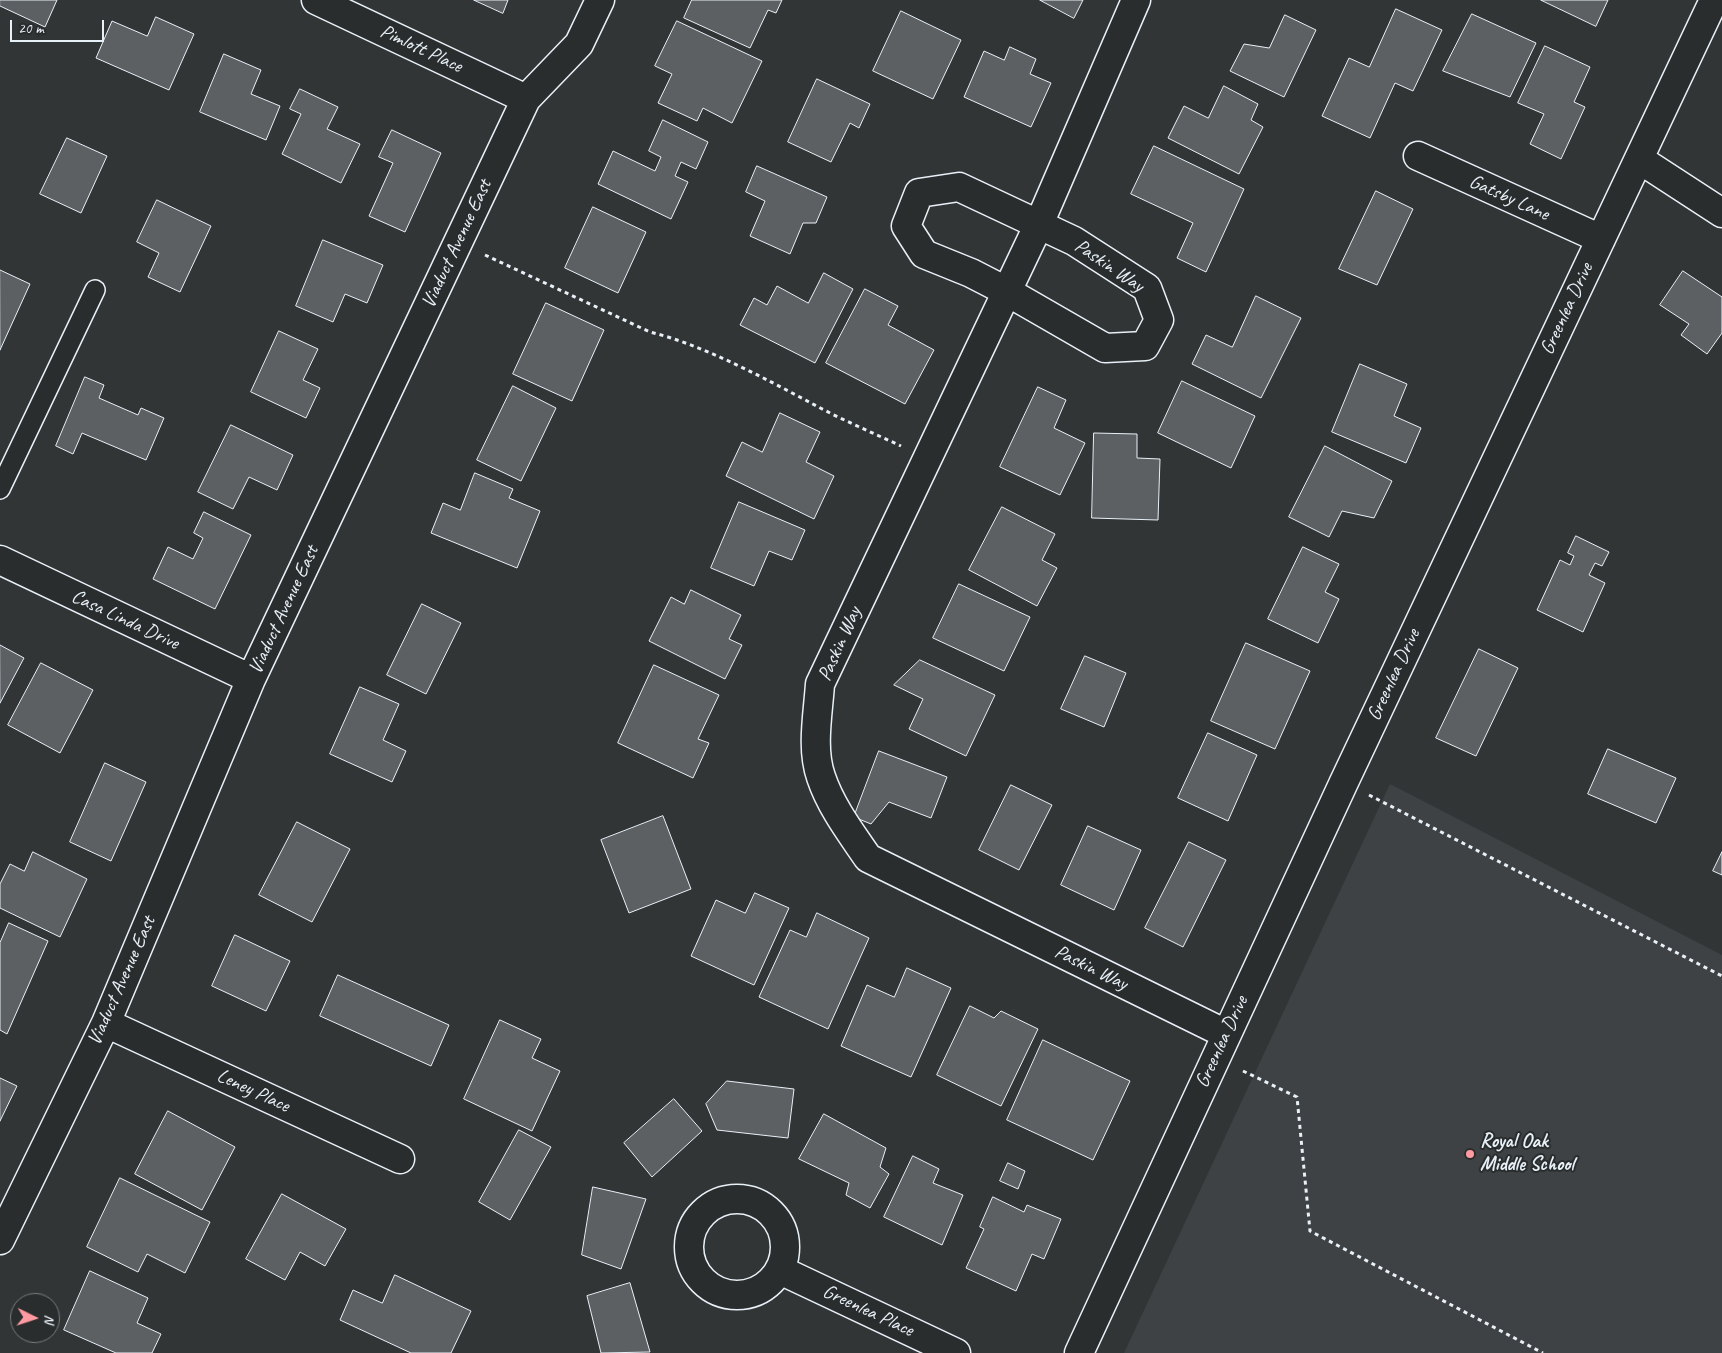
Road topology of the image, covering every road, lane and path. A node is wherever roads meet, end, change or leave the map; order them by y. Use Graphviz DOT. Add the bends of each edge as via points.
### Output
graph roads {
  1 [pos="316,0"];
  2 [pos="600,0"];
  3 [pos="1136,0"];
  4 [pos="1714,0"];
  5 [pos="526,99"];
  6 [pos="1418,156"];
  7 [pos="1639,159"];
  8 [pos="1722,213"];
  9 [pos="1038,224"];
  10 [pos="1601,239"];
  11 [pos="458,242"];
  12 [pos="95,290"];
  13 [pos="1006,291"];
  14 [pos="926,458"];
  15 [pos="0,489"];
  16 [pos="0,560"];
  17 [pos="251,679"];
  18 [pos="1344,782"];
  19 [pos="1722,976"];
  20 [pos="106,1023"];
  21 [pos="1220,1046"];
  22 [pos="400,1159"];
  23 [pos="0,1240"];
  24 [pos="780,1270"];
  25 [pos="956,1353"];
  26 [pos="1079,1353"];
  27 [pos="1543,1353"];
  1 -- 5 [label="street, Pimlott Place"];
  2 -- 5 [label="street, Viaduct Avenue East" via="579,44"];
  3 -- 9 [label="street, Paskin Way"];
  4 -- 7 [label="street, Greenlea Drive"];
  5 -- 11 [label="street, Viaduct Avenue East"];
  6 -- 10 [label="street, Gatsby Lane"];
  7 -- 8 [label="street"];
  7 -- 10 [label="street, Greenlea Drive"];
  9 -- 13 [label="street, Paskin Way"];
  9 -- 13 [label="street, Paskin Way" via="959,187 920,193 906,226 924,254"];
  9 -- 13 [label="street, Paskin Way" via="1074,241 1147,288 1159,320 1146,346 1104,348"];
  10 -- 18 [label="street, Greenlea Drive"];
  11 -- 14 [label="path" via="650,332 672,337 784,388"];
  11 -- 17 [label="street, Viaduct Avenue East"];
  12 -- 15 [label="lane"];
  13 -- 14 [label="street, Paskin Way"];
  14 -- 21 [label="street, Paskin Way" via="820,684 816,740 821,777 839,816 868,858"];
  16 -- 17 [label="street, Casa Linda Drive"];
  17 -- 20 [label="street, Viaduct Avenue East"];
  18 -- 19 [label="path"];
  18 -- 21 [label="street, Greenlea Drive"];
  20 -- 22 [label="street, Leney Place"];
  20 -- 23 [label="street, Viaduct Avenue East"];
  21 -- 26 [label="street, Greenlea Drive"];
  21 -- 27 [label="path" via="1297,1097 1310,1231"];
  24 -- 25 [label="street, Greenlea Place"];
}
